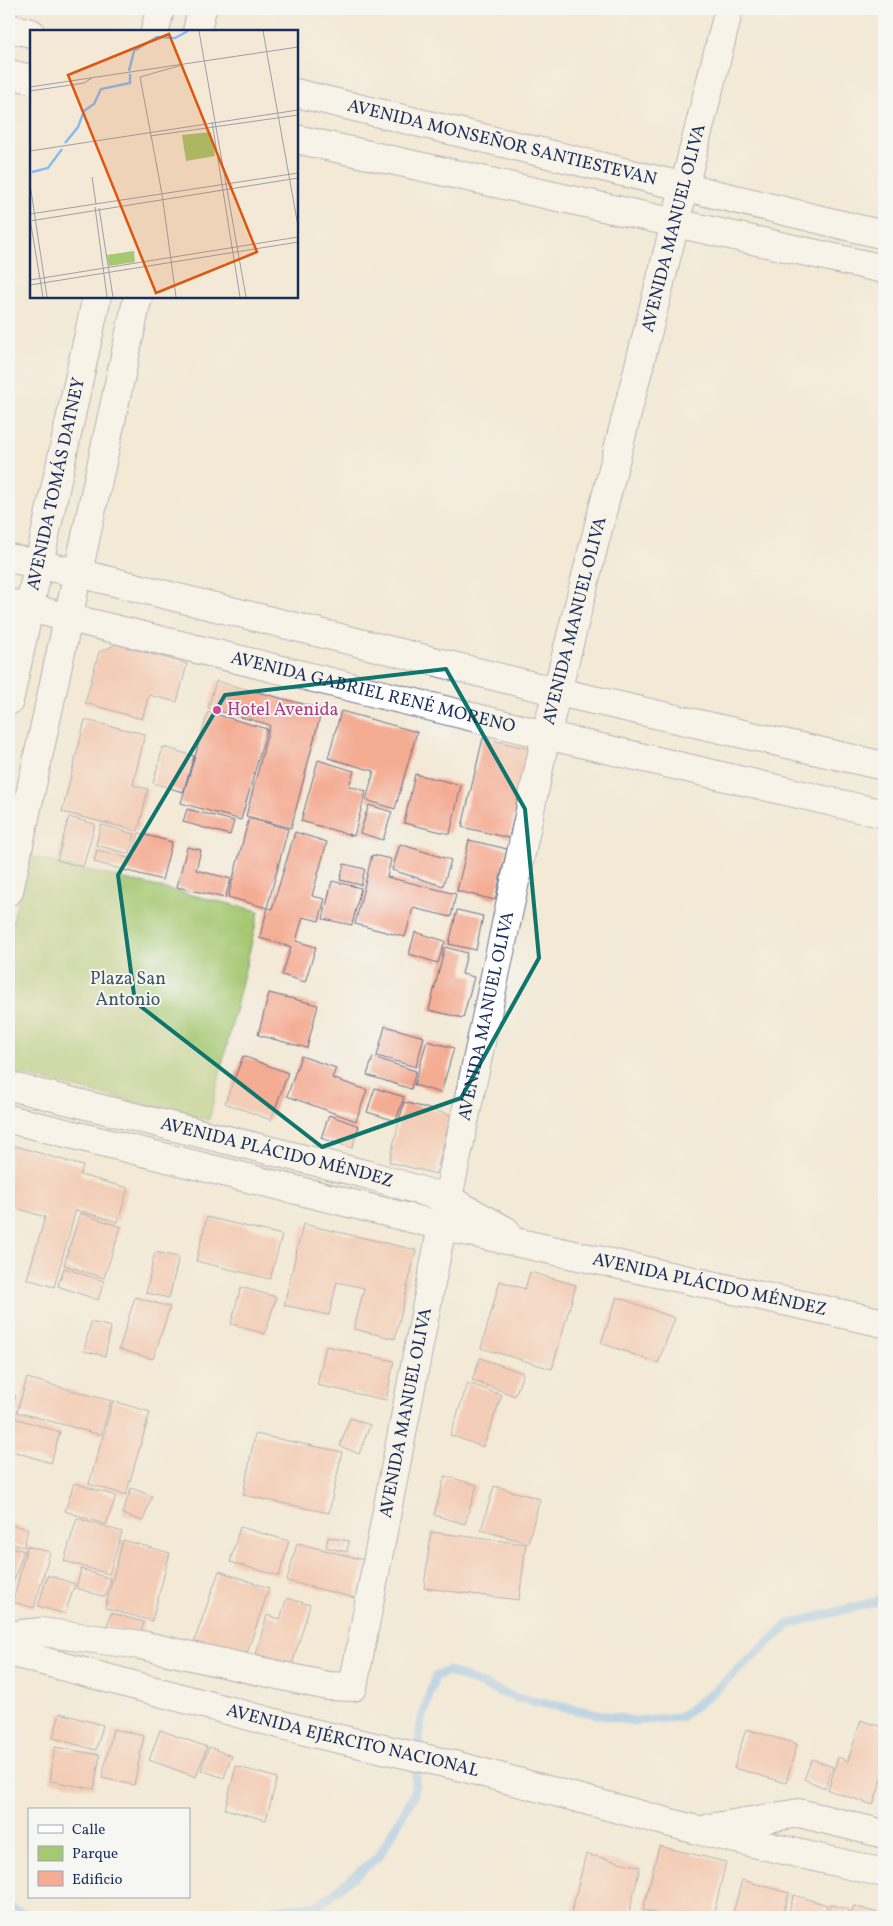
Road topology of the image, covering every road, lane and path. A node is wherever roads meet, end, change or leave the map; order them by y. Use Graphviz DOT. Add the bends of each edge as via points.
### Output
graph roads {
  1 [pos="160,9"];
  2 [pos="202,9"];
  3 [pos="729,9"];
  4 [pos="9,28"];
  5 [pos="155,30"];
  6 [pos="197,30"];
  7 [pos="30,33"];
  8 [pos="9,74"];
  9 [pos="30,79"];
  10 [pos="298,93"];
  11 [pos="298,139"];
  12 [pos="683,187"];
  13 [pos="675,224"];
  14 [pos="884,234"];
  15 [pos="884,269"];
  16 [pos="97,298"];
  17 [pos="138,298"];
  18 [pos="9,558"];
  19 [pos="39,565"];
  20 [pos="78,574"];
  21 [pos="19,605"];
  22 [pos="69,617"];
  23 [pos="558,692"];
  24 [pos="9,701"];
  25 [pos="546,735"];
  26 [pos="884,766"];
  27 [pos="884,814"];
  28 [pos="9,891"];
  29 [pos="9,1086"];
  30 [pos="9,1119"];
  31 [pos="445,1212"];
  32 [pos="884,1323"];
  33 [pos="9,1642"];
  34 [pos="9,1652"];
  35 [pos="697,1830"];
  36 [pos="884,1834"];
  37 [pos="884,1873"];
  1 -- 5 [label="street"];
  2 -- 6 [label="street"];
  3 -- 12 [label="street, AVENIDA MANUEL OLIVA"];
  4 -- 7 [label="street"];
  8 -- 9 [label="street"];
  10 -- 12 [label="street, AVENIDA MONSEÑOR SANTIESTEVAN"];
  11 -- 13 [label="street"];
  12 -- 13 [label="street, AVENIDA MANUEL OLIVA"];
  12 -- 14 [label="street, AVENIDA MONSEÑOR SANTIESTEVAN"];
  13 -- 15 [label="street"];
  13 -- 23 [label="street, AVENIDA MANUEL OLIVA"];
  16 -- 19 [label="street, AVENIDA TOMÁS DATNEY"];
  17 -- 20 [label="street"];
  18 -- 19 [label="street"];
  19 -- 20 [label="street"];
  19 -- 21 [label="street, AVENIDA TOMÁS DATNEY"];
  20 -- 22 [label="street"];
  20 -- 23 [label="street"];
  21 -- 22 [label="street, AVENIDA GABRIEL RENÉ MORENO"];
  21 -- 24 [label="street, AVENIDA TOMÁS DATNEY"];
  22 -- 25 [label="street, AVENIDA GABRIEL RENÉ MORENO"];
  22 -- 28 [label="street"];
  23 -- 25 [label="street, AVENIDA MANUEL OLIVA"];
  23 -- 26 [label="street"];
  25 -- 27 [label="street, AVENIDA GABRIEL RENÉ MORENO"];
  25 -- 31 [label="street, AVENIDA MANUEL OLIVA"];
  29 -- 31 [label="street, AVENIDA PLÁCIDO MÉNDEZ" via="369,1175"];
  30 -- 31 [label="street, AVENIDA PLÁCIDO MÉNDEZ"];
  31 -- 32 [label="street, AVENIDA PLÁCIDO MÉNDEZ" via="536,1247"];
  31 -- 33 [label="street, AVENIDA MANUEL OLIVA" via="353,1687 328,1686 141,1645 41,1632 21,1634"];
  34 -- 35 [label="street, AVENIDA EJÉRCITO NACIONAL"];
  35 -- 36 [label="street, AVENIDA EJÉRCITO NACIONAL" via="799,1813"];
  35 -- 37 [label="street, AVENIDA EJÉRCITO NACIONAL"];
}
